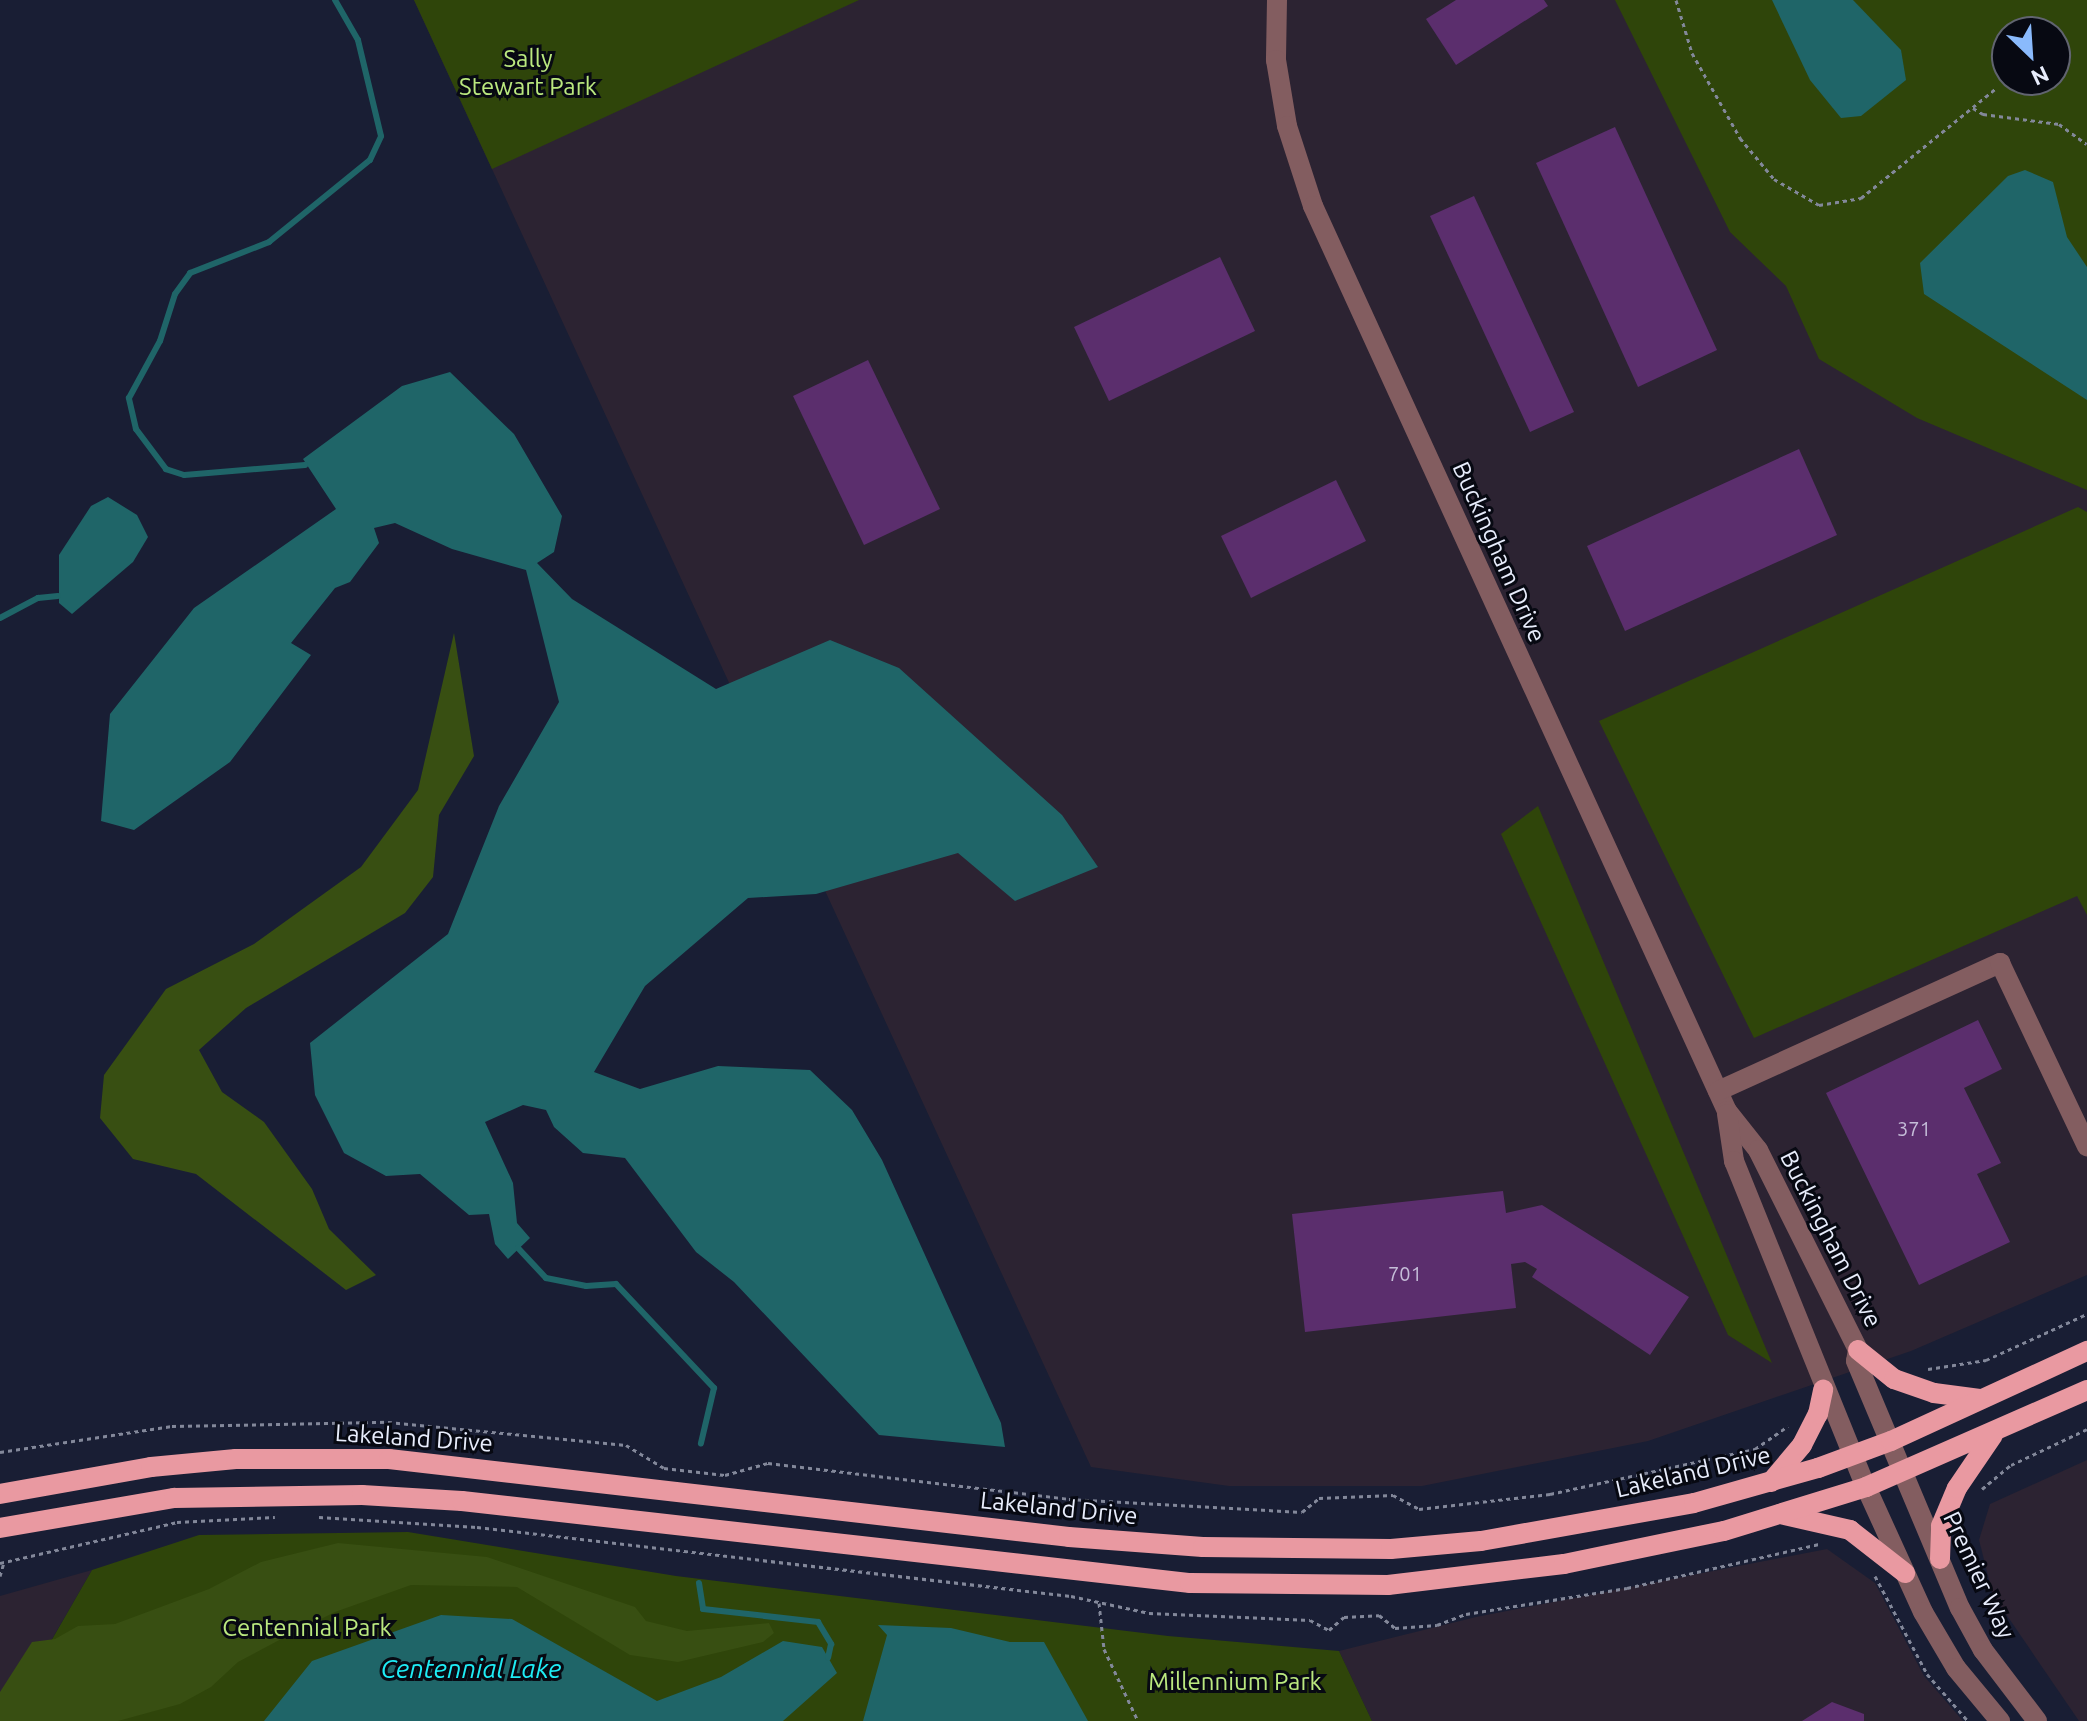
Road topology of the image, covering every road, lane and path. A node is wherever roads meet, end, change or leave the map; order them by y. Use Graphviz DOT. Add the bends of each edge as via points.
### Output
graph roads {
  1 [pos="1277,0"];
  2 [pos="1676,0"];
  3 [pos="1991,92"];
  4 [pos="1973,108"];
  5 [pos="2087,144"];
  6 [pos="1718,1091"];
  7 [pos="1727,1111"];
  8 [pos="2087,1146"];
  9 [pos="2087,1314"];
  10 [pos="1858,1350"];
  11 [pos="2087,1351"];
  12 [pos="1916,1369"];
  13 [pos="1823,1390"];
  14 [pos="2087,1390"];
  15 [pos="1980,1399"];
  16 [pos="1788,1426"];
  17 [pos="2087,1429"];
  18 [pos="1993,1435"];
  19 [pos="1891,1441"];
  20 [pos="0,1452"];
  21 [pos="1853,1457"];
  22 [pos="1903,1471"];
  23 [pos="1771,1482"];
  24 [pos="1866,1487"];
  25 [pos="0,1494"];
  26 [pos="1976,1494"];
  27 [pos="1780,1514"];
  28 [pos="0,1528"];
  29 [pos="1940,1559"];
  30 [pos="4,1562"];
  31 [pos="1868,1567"];
  32 [pos="1905,1573"];
  33 [pos="0,1576"];
  34 [pos="1099,1603"];
  35 [pos="1138,1721"];
  36 [pos="1968,1721"];
  37 [pos="2000,1721"];
  38 [pos="2037,1721"];
  1 -- 6 [label="street, Buckingham Drive" via="1276,60 1287,126 1313,206"];
  2 -- 4 [label="path" via="1696,61 1754,157 1784,187 1819,205 1861,198"];
  3 -- 4 [label="path"];
  4 -- 5 [label="path" via="1983,114 2059,124"];
  6 -- 7 [label="street, Buckingham Drive"];
  6 -- 8 [label="street" via="2000,963"];
  7 -- 10 [label="street, Buckingham Drive" via="1758,1150"];
  7 -- 13 [label="street, Buckingham Drive" via="1734,1161"];
  9 -- 12 [label="path" via="1986,1360 1952,1369"];
  10 -- 15 [label="main road" via="1894,1379 1934,1393"];
  10 -- 19 [label="street, Buckingham Drive" via="1856,1361"];
  11 -- 15 [label="main road, Lakeland Drive"];
  13 -- 21 [label="street, Buckingham Drive"];
  13 -- 23 [label="main road" via="1802,1445"];
  14 -- 18 [label="main road"];
  15 -- 19 [label="main road, Lakeland Drive"];
  16 -- 20 [label="path" via="1755,1449 1550,1494 1419,1509 1393,1495 1319,1498 1302,1512 1069,1499 768,1463 725,1475 664,1468 626,1445 388,1422 172,1426"];
  17 -- 26 [label="path" via="2011,1465"];
  18 -- 22 [label="main road"];
  18 -- 29 [label="main road" via="1957,1488 1941,1526"];
  19 -- 21 [label="main road, Lakeland Drive"];
  19 -- 22 [label="street, Premier Way"];
  21 -- 23 [label="main road, Lakeland Drive"];
  21 -- 24 [label="street"];
  22 -- 24 [label="main road"];
  22 -- 29 [label="street, Premier Way"];
  23 -- 25 [label="main road, Lakeland Drive" via="1694,1503 1496,1538 1391,1549 1203,1547 1069,1537 389,1459 179,1464 84,1475"];
  24 -- 27 [label="main road"];
  24 -- 32 [label="street"];
  27 -- 28 [label="main road" via="1643,1550 1388,1585 1121,1577 462,1501 362,1495 174,1498"];
  27 -- 32 [label="main road" via="1850,1530"];
  29 -- 38 [label="street, Premier Way" via="1983,1650"];
  30 -- 33 [label="path"];
  31 -- 36 [label="path" via="1884,1586 1927,1674"];
  32 -- 37 [label="street" via="1956,1668"];
  34 -- 35 [label="path" via="1098,1631"];
}
